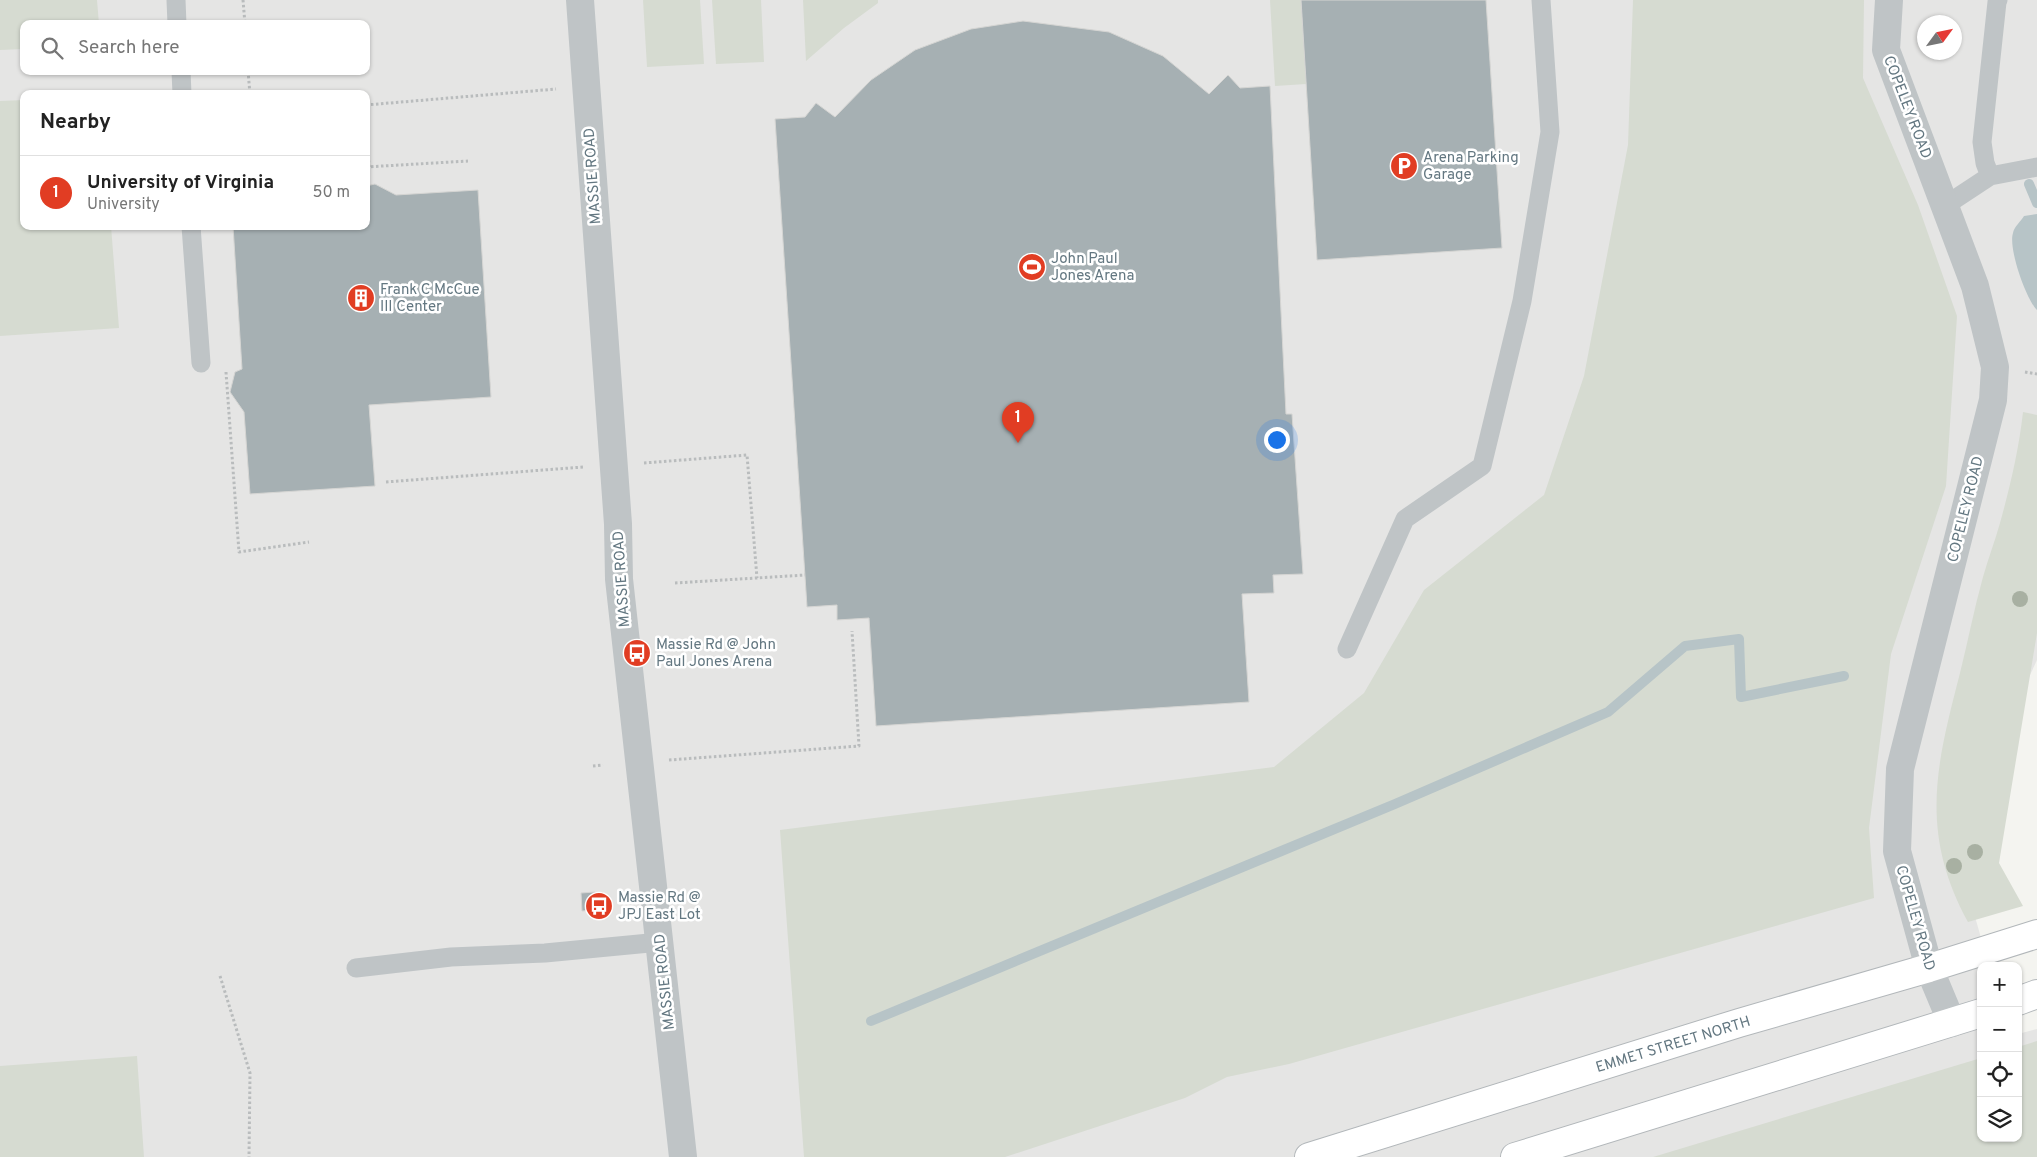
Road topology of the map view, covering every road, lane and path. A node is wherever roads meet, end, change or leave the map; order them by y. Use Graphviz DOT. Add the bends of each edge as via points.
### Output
graph roads {
  1 [pos="176,0"];
  2 [pos="243,0"];
  3 [pos="580,0"];
  4 [pos="1541,0"];
  5 [pos="1889,0"];
  6 [pos="1998,0"];
  7 [pos="177,20"];
  8 [pos="245,20"];
  9 [pos="181,75"];
  10 [pos="248,75"];
  11 [pos="559,89"];
  12 [pos="182,90"];
  13 [pos="250,90"];
  14 [pos="370,105"];
  15 [pos="468,161"];
  16 [pos="370,167"];
  17 [pos="2037,167"];
  18 [pos="1990,176"];
  19 [pos="1946,205"];
  20 [pos="191,230"];
  21 [pos="201,363"];
  22 [pos="226,366"];
  23 [pos="642,463"];
  24 [pos="583,468"];
  25 [pos="386,482"];
  26 [pos="309,542"];
  27 [pos="805,575"];
  28 [pos="757,578"];
  29 [pos="675,582"];
  30 [pos="852,631"];
  31 [pos="1347,649"];
  32 [pos="664,761"];
  33 [pos="603,765"];
  34 [pos="593,766"];
  35 [pos="2037,934"];
  36 [pos="660,942"];
  37 [pos="356,968"];
  38 [pos="1929,968"];
  39 [pos="220,976"];
  40 [pos="2037,994"];
  41 [pos="2022,1000"];
  42 [pos="1977,1015"];
  43 [pos="1952,1023"];
  44 [pos="249,1157"];
  45 [pos="683,1157"];
  46 [pos="1309,1157"];
  47 [pos="1515,1157"];
  1 -- 7 [label="lane"];
  2 -- 8 [label="path"];
  3 -- 36 [label="street, MASSIE ROAD" via="618,524 619,579"];
  4 -- 31 [label="lane" via="1550,132 1522,301 1482,466 1405,520"];
  5 -- 19 [label="street, COPELEY ROAD" via="1886,50"];
  6 -- 18 [label="lane" via="1982,142"];
  9 -- 12 [label="lane"];
  10 -- 13 [label="path"];
  11 -- 14 [label="path"];
  15 -- 16 [label="path"];
  17 -- 18 [label="lane"];
  18 -- 19 [label="lane"];
  19 -- 38 [label="street, COPELEY ROAD" via="1975,286 1995,367 1993,400 1900,769 1896,851"];
  20 -- 21 [label="lane"];
  22 -- 26 [label="path" via="239,552"];
  23 -- 28 [label="path" via="747,455"];
  24 -- 25 [label="path"];
  27 -- 28 [label="path"];
  28 -- 29 [label="path"];
  30 -- 32 [label="path" via="859,746"];
  33 -- 34 [label="path"];
  35 -- 38 [label="main road, EMMET STREET NORTH"];
  36 -- 37 [label="lane" via="545,953 450,957"];
  36 -- 45 [label="street, MASSIE ROAD"];
  38 -- 43 [label="street, COPELEY ROAD"];
  38 -- 46 [label="main road, EMMET STREET NORTH" via="1739,1023"];
  39 -- 44 [label="path" via="250,1073"];
  40 -- 41 [label="main road"];
  42 -- 43 [label="main road"];
  43 -- 47 [label="main road"];
}
